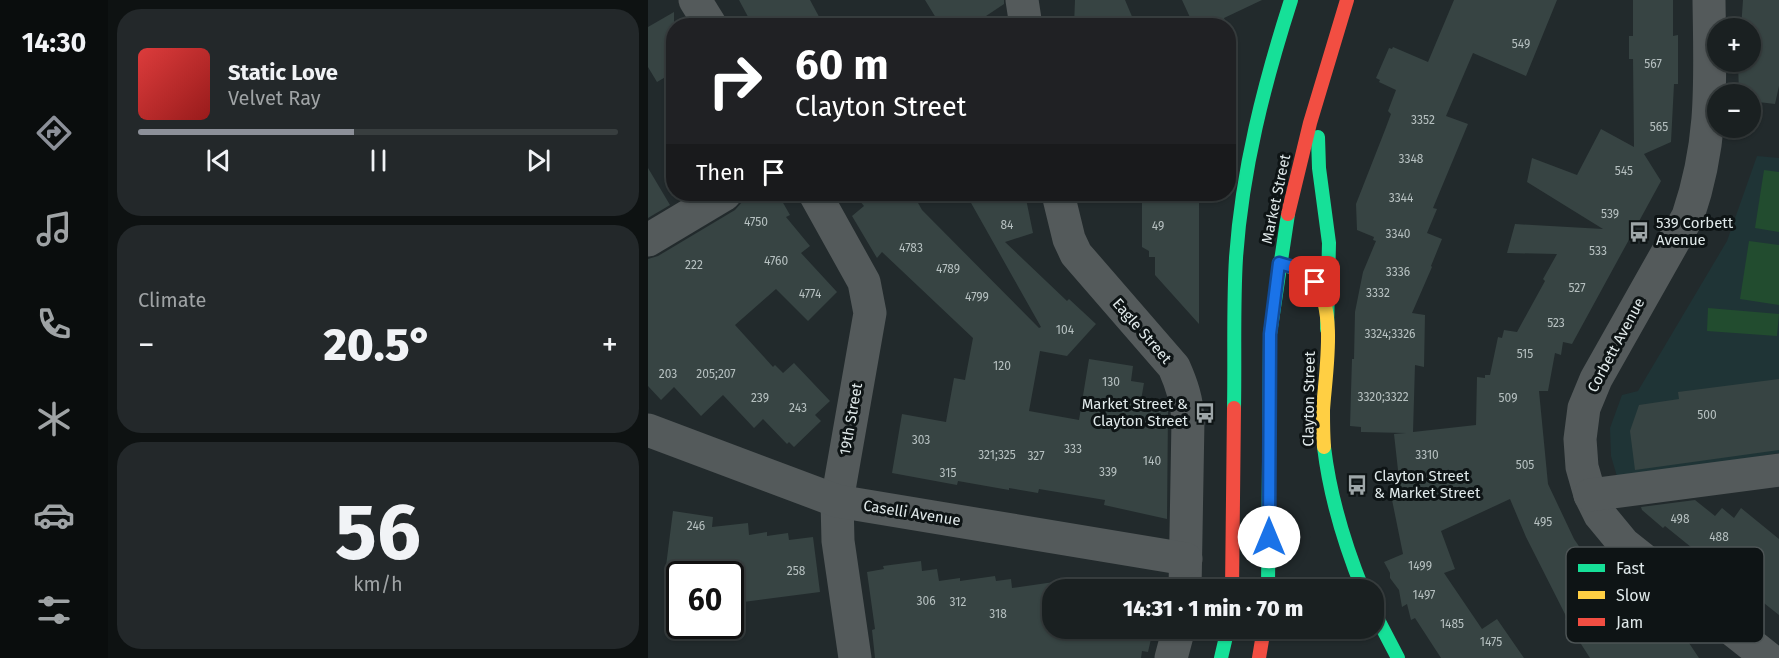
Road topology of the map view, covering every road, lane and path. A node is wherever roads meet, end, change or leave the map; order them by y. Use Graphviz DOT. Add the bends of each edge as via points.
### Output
graph roads {
  1 [pos="695,0"];
  2 [pos="1022,0"];
  3 [pos="1291,0"];
  4 [pos="1347,0"];
  5 [pos="1709,0"];
  6 [pos="706,18"];
  7 [pos="1025,18"];
  8 [pos="1320,87"];
  9 [pos="713,201"];
  10 [pos="819,201"];
  11 [pos="1060,201"];
  12 [pos="648,240"];
  13 [pos="1274,262"];
  14 [pos="1327,329"];
  15 [pos="648,430"];
  16 [pos="1779,470"];
  17 [pos="1590,495"];
  18 [pos="837,501"];
  19 [pos="1628,547"];
  20 [pos="1185,574"];
  21 [pos="1232,579"];
  22 [pos="1268,579"];
  23 [pos="1359,579"];
  24 [pos="1384,631"];
  25 [pos="1176,639"];
  26 [pos="1225,639"];
  27 [pos="1262,639"];
  28 [pos="1749,643"];
  29 [pos="855,658"];
  30 [pos="1171,658"];
  31 [pos="1221,658"];
  32 [pos="1258,658"];
  33 [pos="1398,658"];
  34 [pos="1768,658"];
  1 -- 6 [label="street"];
  2 -- 7 [label="street"];
  3 -- 21 [label="main road, Market Street" via="1268,74 1240,210 1242,260"];
  4 -- 8 [label="main road, Market Street"];
  5 -- 17 [label="street, Corbett Avenue" via="1710,110 1703,163 1688,216 1596,379 1584,408 1580,448"];
  8 -- 13 [label="main road, Market Street"];
  8 -- 14 [label="main road" via="1319,168 1330,266"];
  9 -- 12 [label="street"];
  10 -- 18 [label="street, 19th Street" via="864,282 870,312"];
  11 -- 20 [label="street, Eagle Street" via="1076,254 1173,367 1181,383 1188,420"];
  13 -- 14 [label="main road, Clayton Street" via="1293,267 1315,282 1321,293"];
  13 -- 22 [label="main road, Market Street"];
  14 -- 23 [label="main road, Clayton Street" via="1325,458 1341,530"];
  15 -- 18 [label="street, Caselli Avenue"];
  16 -- 17 [label="street"];
  17 -- 19 [label="street, Corbett Avenue" via="1600,515"];
  18 -- 20 [label="street, Caselli Avenue"];
  18 -- 29 [label="street, 19th Street" via="838,541"];
  24 -- 33 [label="main road"];
  25 -- 30 [label="street"];
  26 -- 31 [label="main road"];
  27 -- 32 [label="main road"];
  28 -- 34 [label="street, Corbett Avenue"];
}
